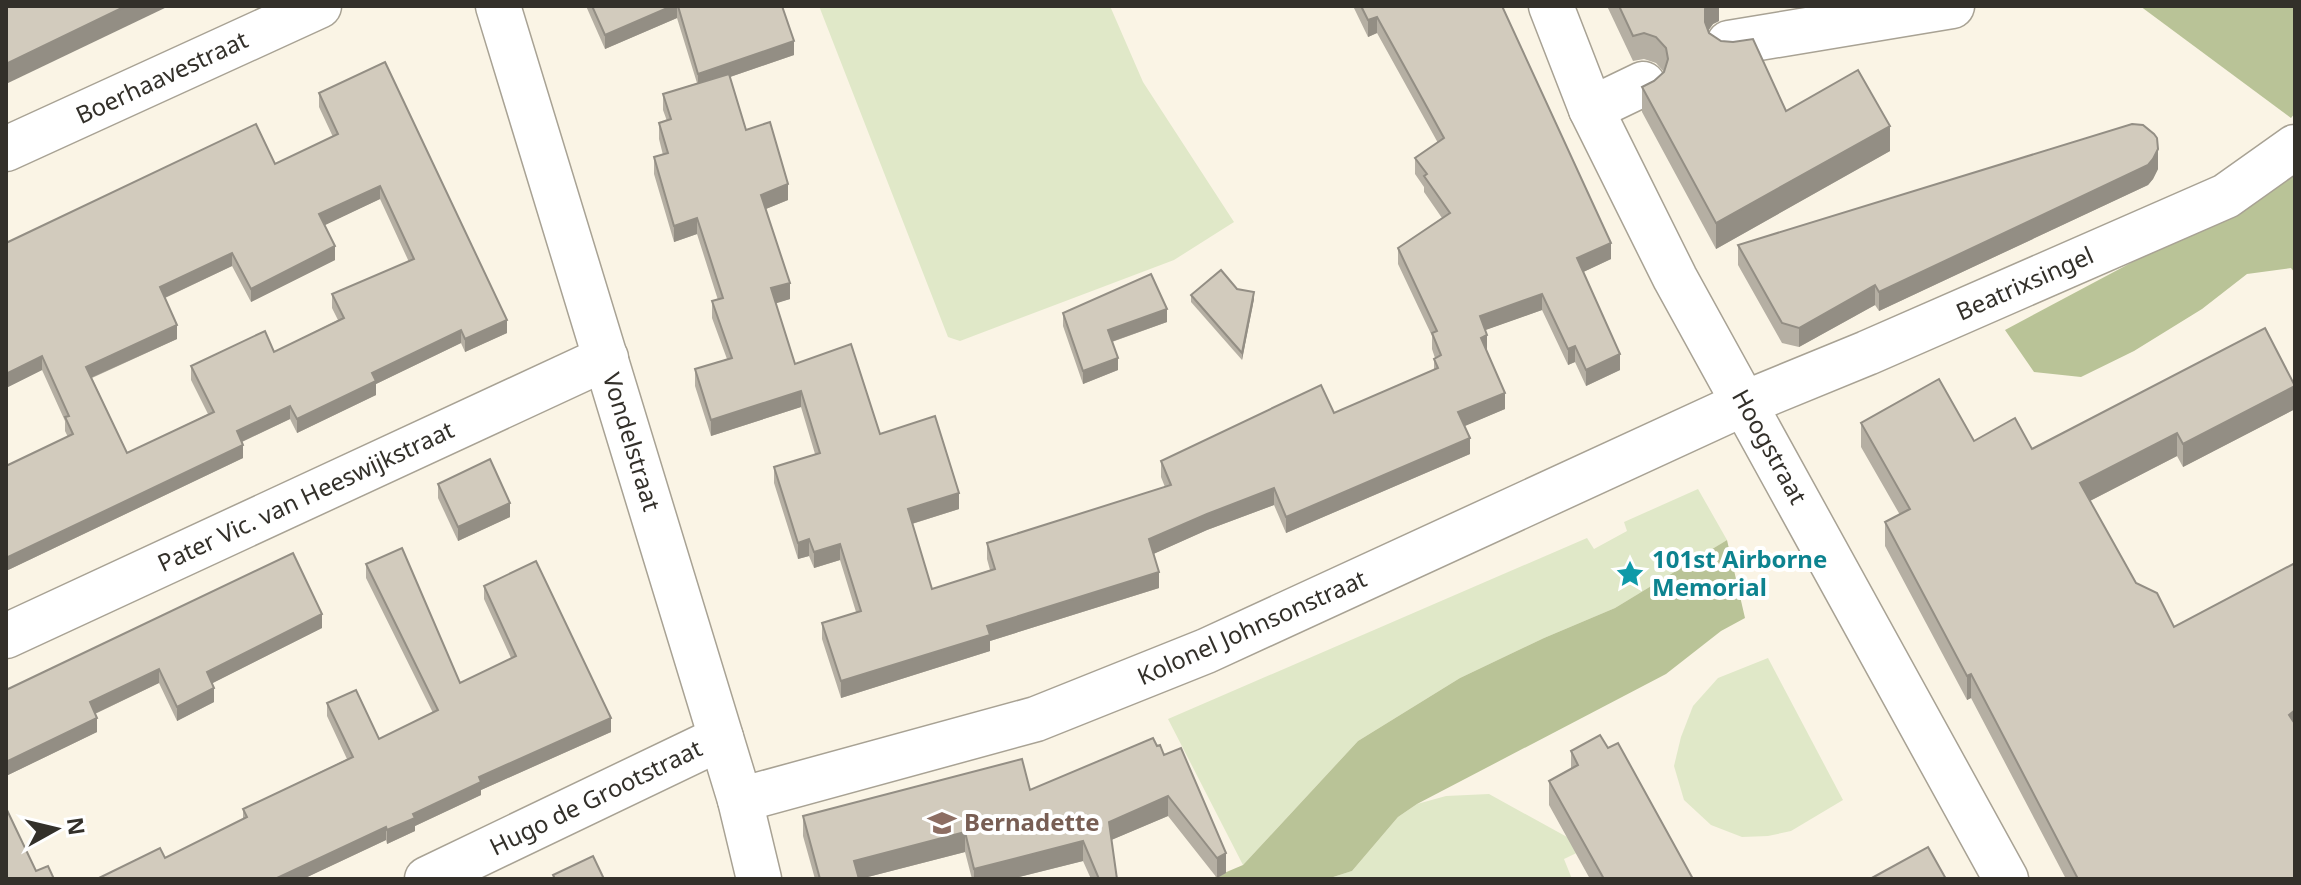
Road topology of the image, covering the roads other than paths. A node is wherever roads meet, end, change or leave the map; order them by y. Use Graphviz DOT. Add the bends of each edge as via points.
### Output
graph roads {
  1 [pos="319,6"];
  2 [pos="498,6"];
  3 [pos="1551,6"];
  4 [pos="1952,6"];
  5 [pos="1729,43"];
  6 [pos="1643,84"];
  7 [pos="1591,109"];
  8 [pos="2295,147"];
  9 [pos="6,149"];
  10 [pos="606,358"];
  11 [pos="1745,403"];
  12 [pos="6,636"];
  13 [pos="721,738"];
  14 [pos="740,800"];
  15 [pos="427,879"];
  16 [pos="759,879"];
  17 [pos="2006,879"];
  1 -- 9 [label="street, Boerhaavestraat"];
  2 -- 10 [label="street, Vondelstraat"];
  3 -- 7 [label="street, Hoogstraat"];
  4 -- 5 [label="street"];
  6 -- 7 [label="street"];
  7 -- 11 [label="street, Hoogstraat" via="1675,278"];
  8 -- 11 [label="street, Beatrixsingel" via="2226,196"];
  10 -- 12 [label="street, Pater Vic. van Heeswijkstraat"];
  10 -- 13 [label="street, Vondelstraat"];
  11 -- 14 [label="street, Kolonel Johnsonstraat" via="1206,651 1050,714"];
  11 -- 17 [label="street, Hoogstraat"];
  13 -- 14 [label="street, Vondelstraat"];
  13 -- 15 [label="street, Hugo de Grootstraat"];
  14 -- 16 [label="street, Vondelstraat"];
}
